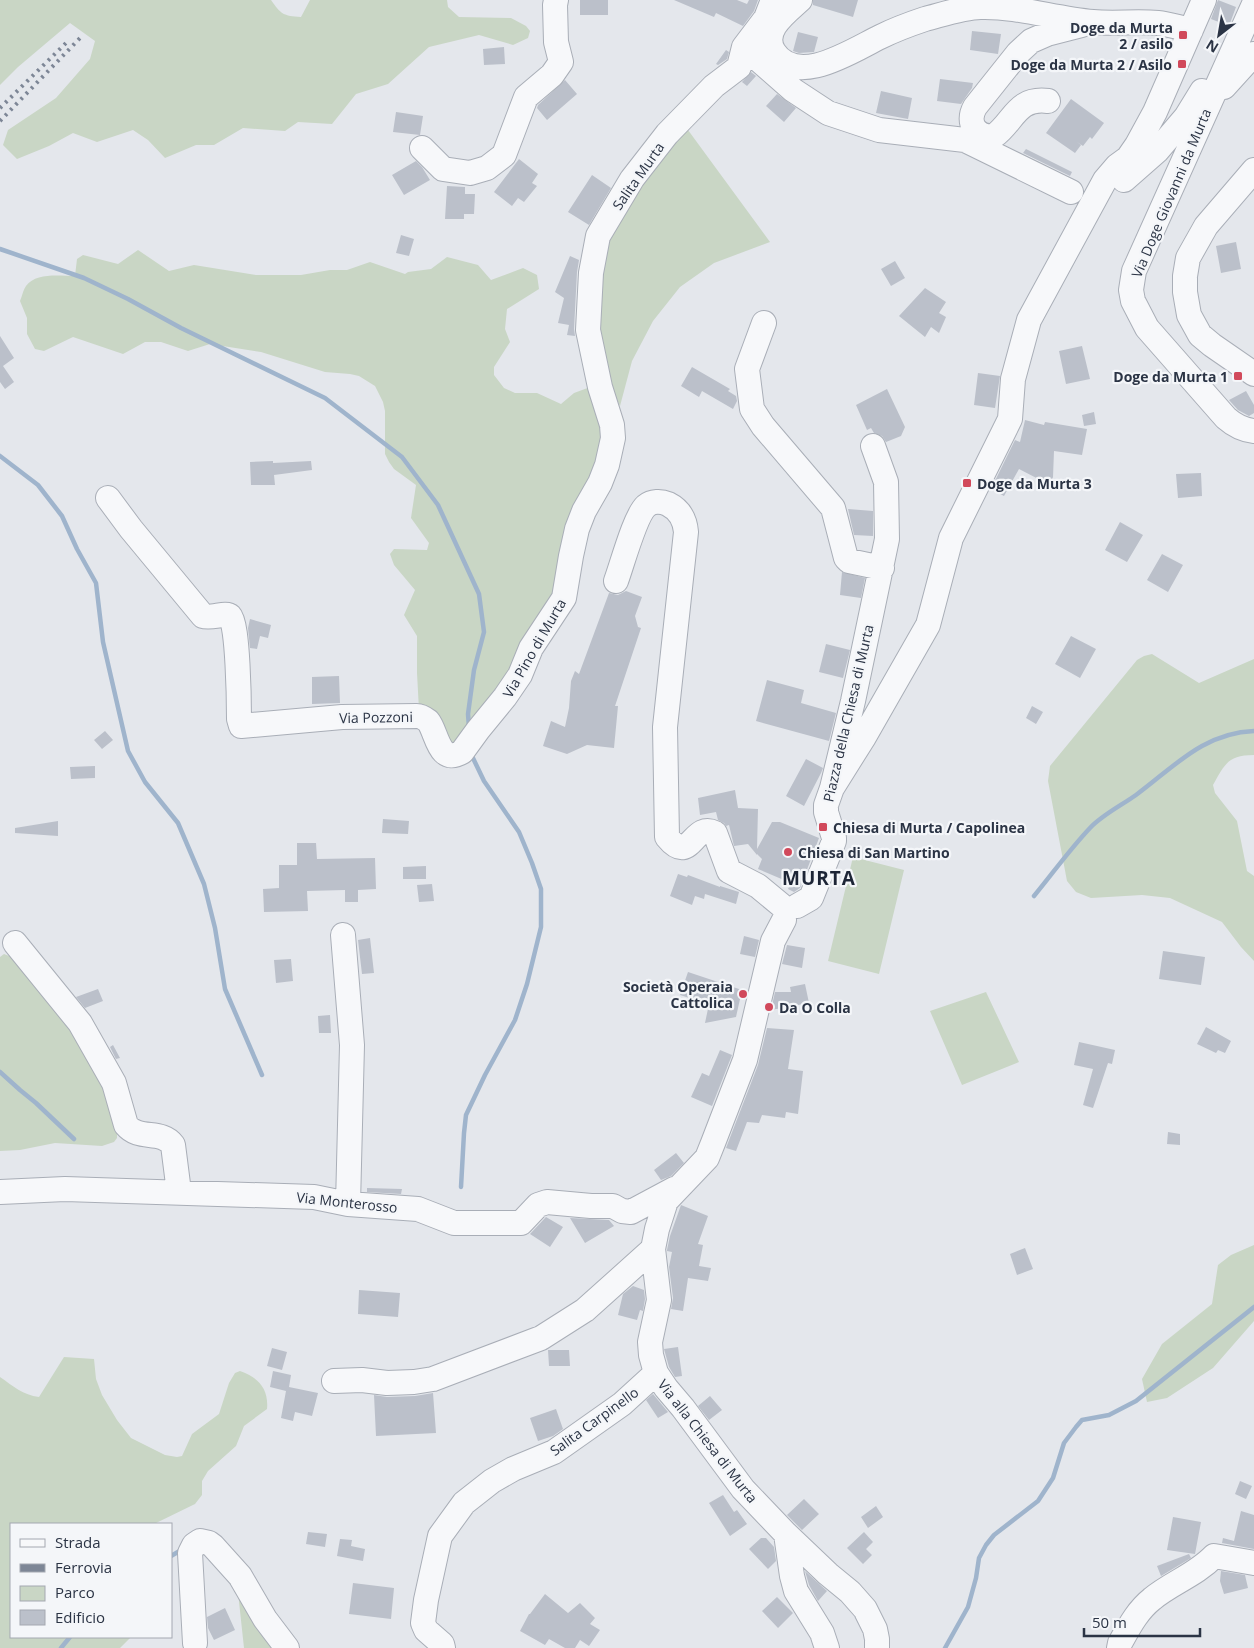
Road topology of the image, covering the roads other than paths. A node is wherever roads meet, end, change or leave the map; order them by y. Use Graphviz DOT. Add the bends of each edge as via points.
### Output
graph roads {
  1 [pos="556,0"];
  2 [pos="773,0"];
  3 [pos="800,0"];
  4 [pos="1204,0"];
  5 [pos="1254,4"];
  6 [pos="1094,22"];
  7 [pos="1191,30"];
  8 [pos="744,47"];
  9 [pos="1254,54"];
  10 [pos="1216,89"];
  11 [pos="1048,101"];
  12 [pos="422,148"];
  13 [pos="1254,170"];
  14 [pos="1107,177"];
  15 [pos="1071,192"];
  16 [pos="764,323"];
  17 [pos="1254,374"];
  18 [pos="600,387"];
  19 [pos="1254,431"];
  20 [pos="873,446"];
  21 [pos="108,498"];
  22 [pos="882,568"];
  23 [pos="616,582"];
  24 [pos="478,730"];
  25 [pos="832,788"];
  26 [pos="787,910"];
  27 [pos="343,935"];
  28 [pos="15,944"];
  29 [pos="676,1188"];
  30 [pos="0,1192"];
  31 [pos="179,1192"];
  32 [pos="348,1204"];
  33 [pos="654,1249"];
  34 [pos="656,1374"];
  35 [pos="334,1381"];
  36 [pos="786,1534"];
  37 [pos="1254,1563"];
  38 [pos="195,1643"];
  39 [pos="287,1648"];
  40 [pos="443,1648"];
  41 [pos="827,1648"];
  42 [pos="877,1648"];
  43 [pos="1119,1648"];
  1 -- 12 [label="street" via="556,42 561,62 552,75 526,97 504,155 487,168 470,173 443,169"];
  2 -- 8 [label="street, Salita Murta" via="766,18"];
  3 -- 6 [label="street" via="778,22 770,37 773,51 778,56 793,66 806,68 851,53 881,36 968,8 1008,9"];
  4 -- 7 [label="street"];
  5 -- 10 [label="street, Via Doge Giovanni da Murta"];
  6 -- 7 [label="street" via="1159,23"];
  6 -- 11 [label="street" via="1055,31 1031,41 975,107 971,115 972,125 986,136 994,136 1021,107 1038,100"];
  7 -- 14 [label="street" via="1137,145"];
  8 -- 15 [label="street" via="793,90 828,114 879,130 965,140"];
  8 -- 18 [label="street, Salita Murta" via="739,66 714,86 667,134 638,172 598,236 591,273 588,330"];
  9 -- 10 [label="street" via="1221,90 1218,92"];
  10 -- 14 [label="street" via="1212,84 1207,85 1186,117 1157,151 1121,182"];
  10 -- 19 [label="street, Via Doge Giovanni da Murta" via="1134,271 1133,301 1156,339 1226,418"];
  13 -- 17 [label="street" via="1206,226 1188,258 1185,276 1190,315 1200,335"];
  14 -- 25 [label="street" via="1029,320 1013,379 1010,419 951,538 928,625"];
  16 -- 22 [label="street" via="747,369 752,409 833,508 846,558"];
  18 -- 24 [label="street, Via Pino di Murta" via="613,438 600,483 577,529 564,598 531,648 520,676"];
  20 -- 22 [label="street, Piazza della Chiesa di Murta" via="886,482 887,539"];
  21 -- 24 [label="street, Via Pozzoni" via="203,616 230,616 234,625 241,726 421,716 430,723 440,748 448,754 462,752"];
  22 -- 25 [label="street, Piazza della Chiesa di Murta"];
  23 -- 26 [label="street" via="637,522 646,507 658,502 680,513 686,532 665,728 667,838 682,847 688,846 703,831 715,833 729,872 758,886"];
  25 -- 26 [label="street, Piazza della Chiesa di Murta" via="826,812 834,841 811,898"];
  26 -- 29 [label="street, Via alla Chiesa di Murta" via="773,941 745,1060 719,1129 707,1158"];
  27 -- 32 [label="street" via="352,1045"];
  28 -- 31 [label="street" via="80,1023 114,1083 126,1125 137,1134 162,1137 173,1145"];
  29 -- 32 [label="street, Via Monterosso" via="632,1212 613,1206 547,1202 538,1205 521,1224 454,1223 418,1209"];
  29 -- 33 [label="street, Via alla Chiesa di Murta" via="666,1201"];
  30 -- 31 [label="street, Via Monterosso" via="64,1189"];
  31 -- 32 [label="street, Via Monterosso" via="314,1197"];
  33 -- 34 [label="street, Via alla Chiesa di Murta" via="659,1300 650,1342"];
  33 -- 35 [label="street" via="584,1310 541,1338 433,1379 387,1384 362,1380"];
  34 -- 36 [label="street, Via alla Chiesa di Murta" via="743,1489"];
  34 -- 40 [label="street, Salita Carpinello" via="622,1404 554,1452 492,1480 464,1503 440,1536 426,1600 423,1623"];
  36 -- 41 [label="street" via="796,1591 822,1633"];
  36 -- 42 [label="street, Via alla Chiesa di Murta" via="865,1609 875,1629"];
  37 -- 43 [label="street" via="1214,1556 1153,1598 1136,1615"];
  38 -- 39 [label="street" via="190,1553 194,1544 200,1541 213,1546 240,1576"];
}
